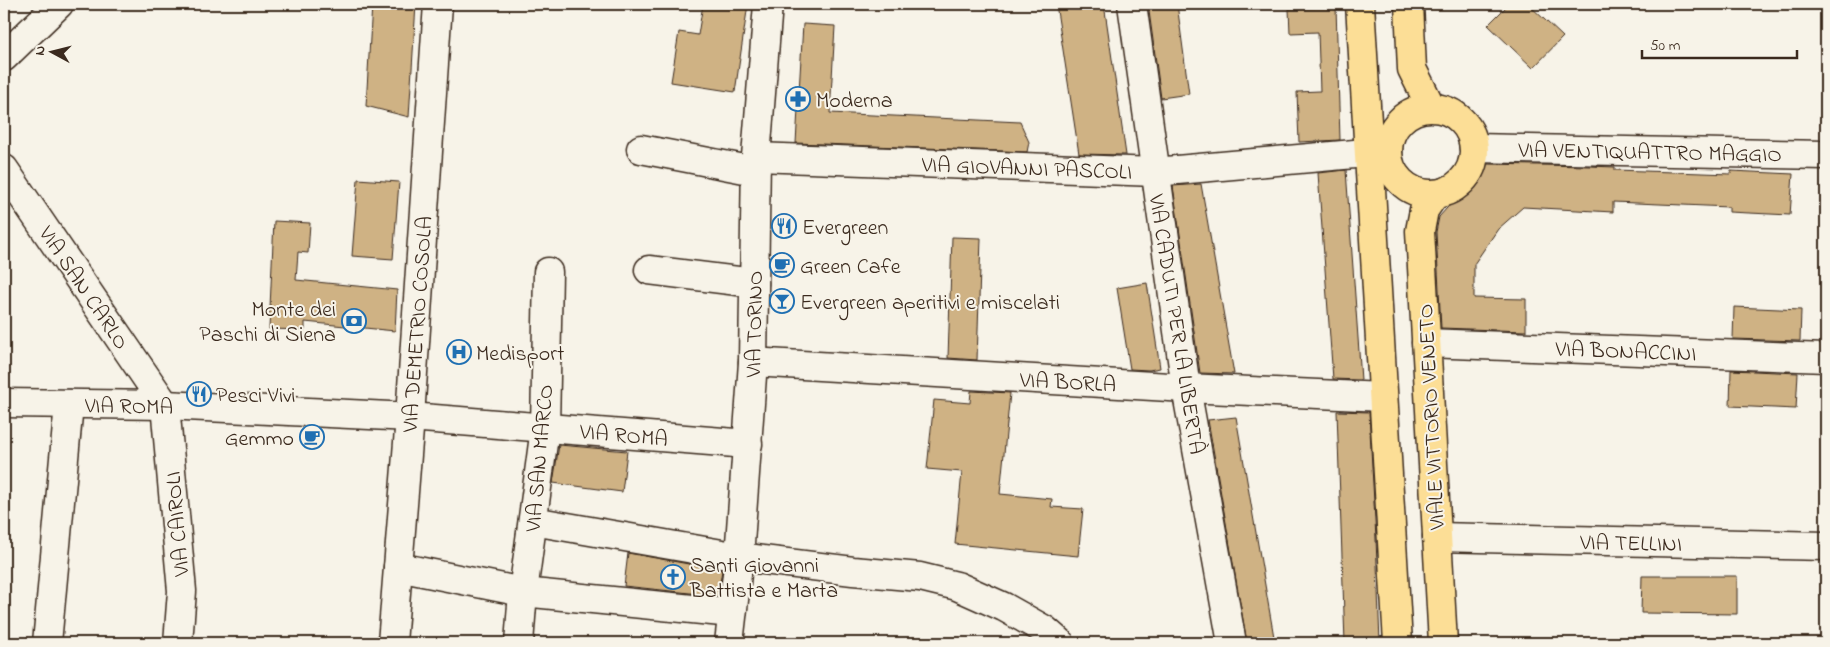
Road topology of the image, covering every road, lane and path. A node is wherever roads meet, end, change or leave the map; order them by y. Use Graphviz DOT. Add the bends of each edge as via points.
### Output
graph roads {
  1 [pos="59,4"];
  2 [pos="438,4"];
  3 [pos="768,4"];
  4 [pos="1132,4"];
  5 [pos="1360,4"];
  6 [pos="1409,4"];
  7 [pos="4,56"];
  8 [pos="1431,107"];
  9 [pos="1474,148"];
  10 [pos="642,149"];
  11 [pos="1383,150"];
  12 [pos="1826,155"];
  13 [pos="756,164"];
  14 [pos="4,169"];
  15 [pos="1155,172"];
  16 [pos="1435,194"];
  17 [pos="649,270"];
  18 [pos="548,272"];
  19 [pos="754,283"];
  20 [pos="1426,343"];
  21 [pos="1826,358"];
  22 [pos="754,362"];
  23 [pos="1186,388"];
  24 [pos="1383,397"];
  25 [pos="4,404"];
  26 [pos="68,404"];
  27 [pos="165,405"];
  28 [pos="410,417"];
  29 [pos="545,428"];
  30 [pos="748,444"];
  31 [pos="533,521"];
  32 [pos="1437,537"];
  33 [pos="1826,546"];
  34 [pos="739,557"];
  35 [pos="398,567"];
  36 [pos="523,592"];
  37 [pos="732,613"];
  38 [pos="47,643"];
  39 [pos="178,643"];
  40 [pos="392,643"];
  41 [pos="519,643"];
  42 [pos="729,643"];
  43 [pos="1060,643"];
  44 [pos="1232,643"];
  45 [pos="1398,643"];
  46 [pos="1443,643"];
  1 -- 7 [label="street"];
  2 -- 28 [label="street, VIA DEMETRIO COSOLA"];
  3 -- 13 [label="street, VIA TORINO"];
  4 -- 15 [label="street, VIA CADUTI PER LA LIBERTÀ"];
  5 -- 11 [label="main road" via="1366,122"];
  6 -- 8 [label="main road" via="1412,70"];
  8 -- 9 [label="main road" via="1456,115 1472,135"];
  8 -- 11 [label="main road" via="1409,113 1400,120"];
  9 -- 12 [label="street, VIA VENTIQUATTRO MAGGIO"];
  9 -- 16 [label="main road" via="1468,174 1448,191"];
  10 -- 13 [label="street, VIA GIOVANNI PASCOLI"];
  11 -- 15 [label="street, VIA GIOVANNI PASCOLI"];
  11 -- 16 [label="main road" via="1404,185 1424,194"];
  11 -- 24 [label="main road, VIALE VITTORIO VENETO" via="1372,198"];
  13 -- 15 [label="street, VIA GIOVANNI PASCOLI"];
  13 -- 19 [label="street, VIA TORINO"];
  14 -- 27 [label="street, VIA SAN CARLO"];
  15 -- 23 [label="street, VIA CADUTI PER LA LIBERTÀ"];
  16 -- 20 [label="main road, VIALE VITTORIO VENETO" via="1424,210 1420,231"];
  17 -- 19 [label="street"];
  18 -- 29 [label="street, VIA SAN MARCO"];
  19 -- 22 [label="street, VIA TORINO"];
  20 -- 21 [label="street, VIA BONACCINI"];
  20 -- 32 [label="main road, VIALE VITTORIO VENETO"];
  22 -- 23 [label="street, VIA BORLA"];
  22 -- 30 [label="street, VIA TORINO"];
  23 -- 24 [label="street, VIA BORLA"];
  23 -- 44 [label="street, VIA CADUTI PER LA LIBERTÀ"];
  24 -- 45 [label="main road, VIALE VITTORIO VENETO"];
  25 -- 26 [label="street, VIA ROMA"];
  26 -- 27 [label="street, VIA ROMA"];
  26 -- 38 [label="street"];
  27 -- 28 [label="street, VIA ROMA"];
  27 -- 39 [label="street, VIA CAIROLI" via="182,591"];
  28 -- 29 [label="street, VIA ROMA"];
  28 -- 35 [label="street, VIA DEMETRIO COSOLA"];
  29 -- 30 [label="street, VIA ROMA"];
  29 -- 31 [label="street, VIA SAN MARCO"];
  30 -- 34 [label="street, VIA TORINO"];
  31 -- 34 [label="street"];
  31 -- 36 [label="street, VIA SAN MARCO"];
  32 -- 33 [label="street, VIA TELLINI"];
  32 -- 46 [label="main road, VIALE VITTORIO VENETO"];
  34 -- 37 [label="street, VIA TORINO"];
  34 -- 43 [label="street" via="920,577 957,586 1004,607 1045,630"];
  35 -- 36 [label="street"];
  35 -- 40 [label="street, VIA DEMETRIO COSOLA"];
  36 -- 37 [label="street"];
  36 -- 41 [label="street, VIA SAN MARCO"];
  37 -- 42 [label="street, VIA TORINO"];
}
